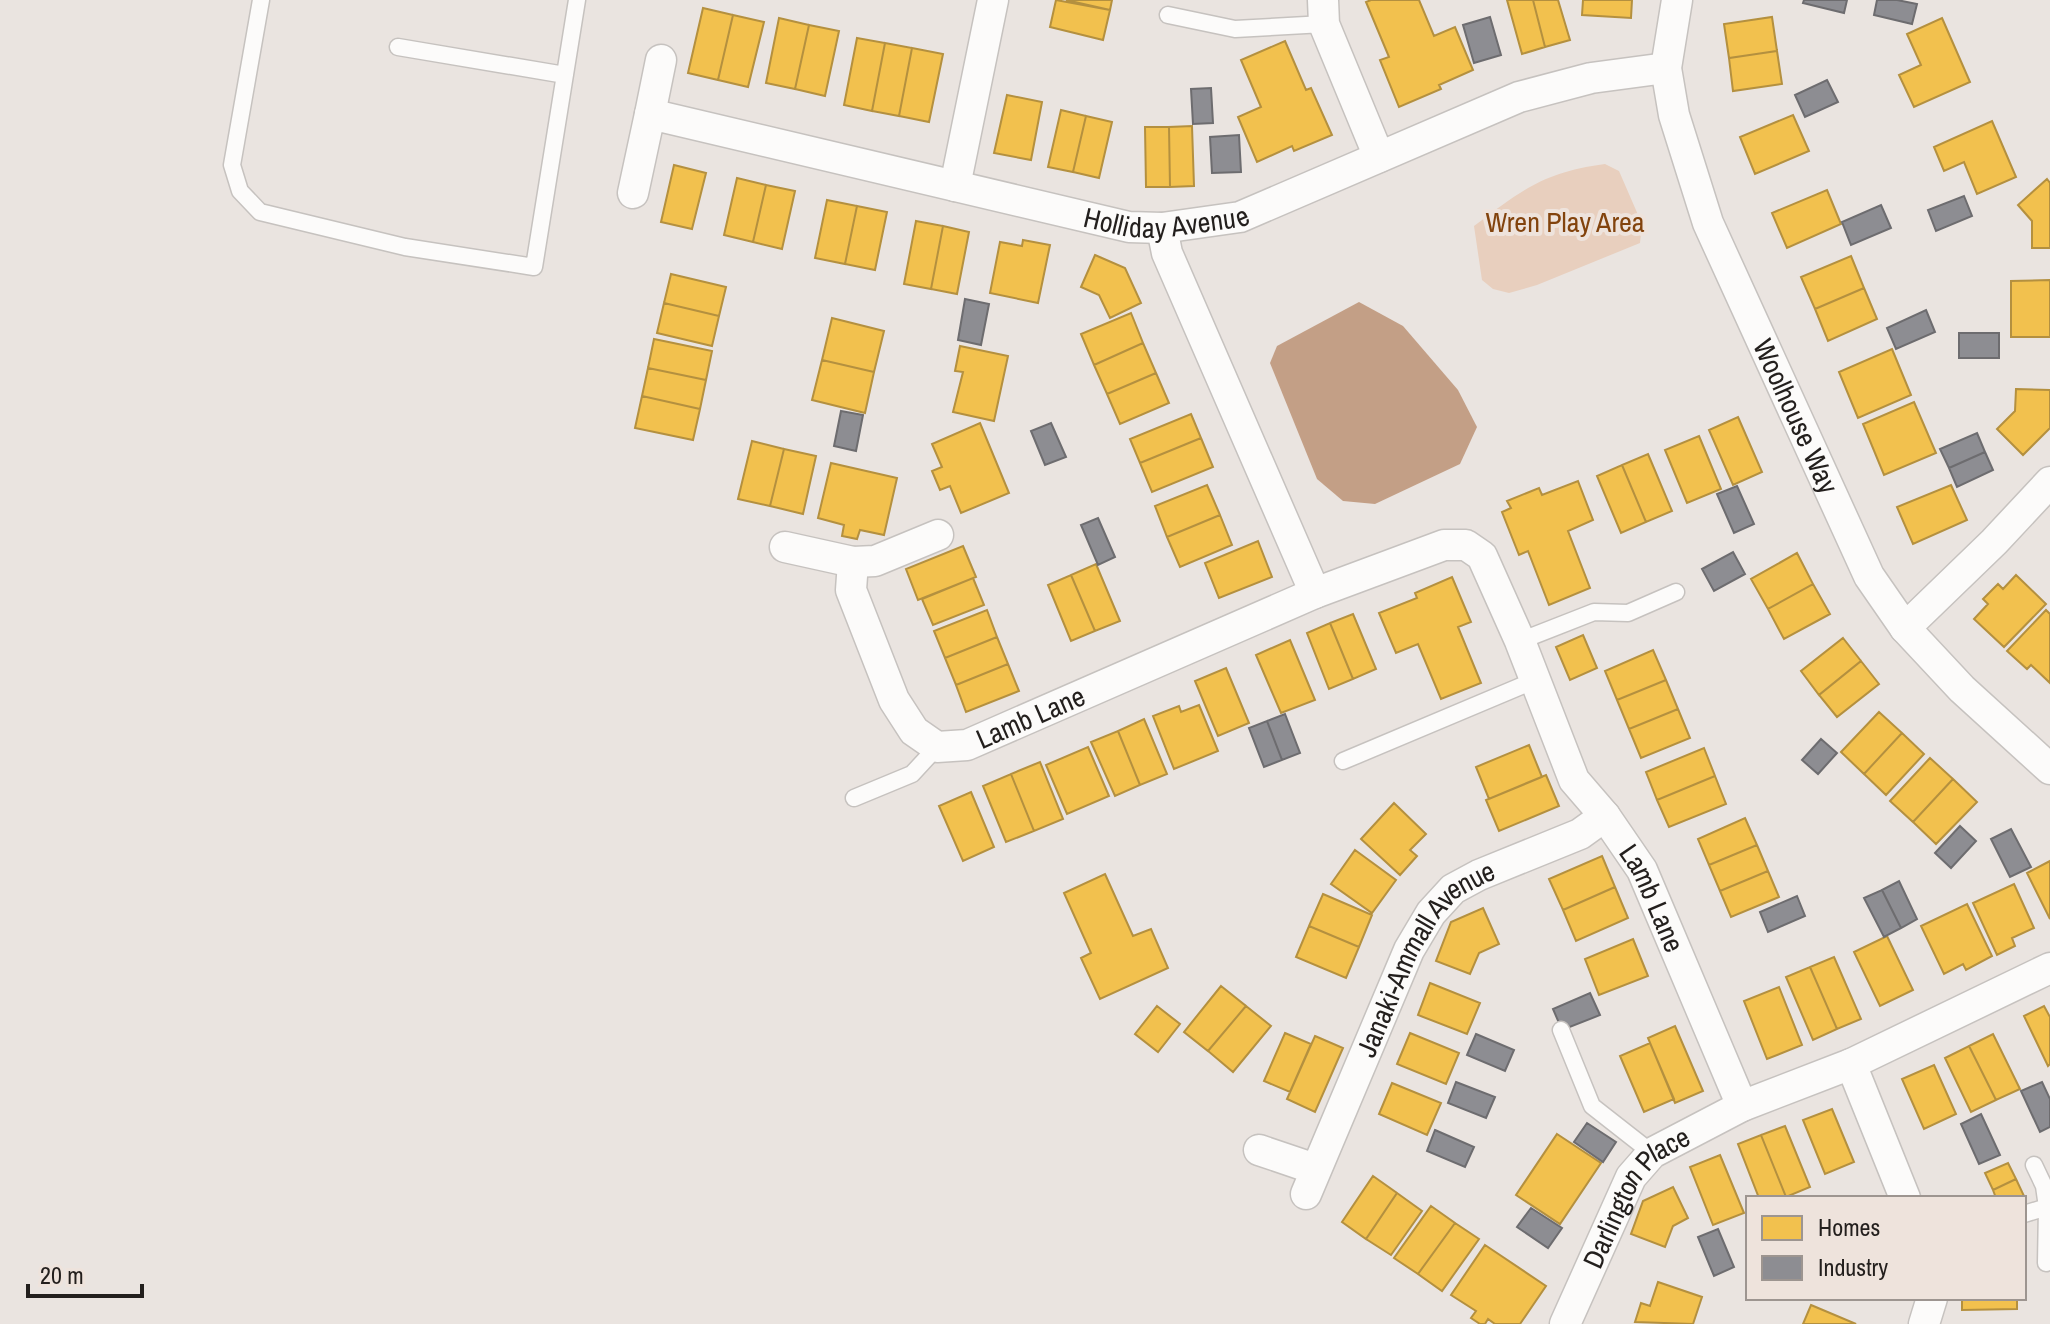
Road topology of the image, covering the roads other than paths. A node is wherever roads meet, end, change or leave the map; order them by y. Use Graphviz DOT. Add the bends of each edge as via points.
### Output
graph roads {
  1 [pos="261,0"];
  2 [pos="577,0"];
  3 [pos="993,0"];
  4 [pos="1677,0"];
  5 [pos="1324,12"];
  6 [pos="1168,15"];
  7 [pos="398,47"];
  8 [pos="661,60"];
  9 [pos="1666,68"];
  10 [pos="565,75"];
  11 [pos="650,114"];
  12 [pos="1379,157"];
  13 [pos="955,186"];
  14 [pos="633,193"];
  15 [pos="1162,228"];
  16 [pos="2050,482"];
  17 [pos="938,535"];
  18 [pos="785,547"];
  19 [pos="853,562"];
  20 [pos="1676,592"];
  21 [pos="1315,593"];
  22 [pos="1905,628"];
  23 [pos="1520,641"];
  24 [pos="1533,681"];
  25 [pos="937,747"];
  26 [pos="1343,761"];
  27 [pos="2050,769"];
  28 [pos="854,798"];
  29 [pos="1605,816"];
  30 [pos="2050,968"];
  31 [pos="1561,1030"];
  32 [pos="1851,1064"];
  33 [pos="1742,1106"];
  34 [pos="1259,1150"];
  35 [pos="1652,1153"];
  36 [pos="2034,1165"];
  37 [pos="1904,1196"];
  38 [pos="2047,1207"];
  39 [pos="2026,1213"];
  40 [pos="2046,1263"];
  41 [pos="1931,1300"];
  42 [pos="1565,1324"];
  43 [pos="1924,1324"];
  1 -- 10 [label="lane" via="232,165 240,191 260,212 405,247 534,267"];
  2 -- 10 [label="lane"];
  3 -- 13 [label="street"];
  4 -- 9 [label="street, Woolhouse Way"];
  5 -- 6 [label="lane" via="1235,29"];
  5 -- 12 [label="street"];
  7 -- 10 [label="lane"];
  8 -- 11 [label="street"];
  9 -- 12 [label="street, Holliday Avenue" via="1591,78 1519,97"];
  9 -- 22 [label="street, Woolhouse Way" via="1674,115 1708,223 1869,576"];
  11 -- 13 [label="street, Holliday Avenue"];
  11 -- 14 [label="street"];
  12 -- 15 [label="street, Holliday Avenue" via="1240,217"];
  13 -- 15 [label="street, Holliday Avenue" via="1129,227"];
  15 -- 21 [label="street" via="1167,253"];
  16 -- 22 [label="street"];
  17 -- 19 [label="street" via="875,561"];
  18 -- 19 [label="street"];
  19 -- 25 [label="street, Lamb Lane" via="851,590 894,700 914,731"];
  20 -- 23 [label="lane" via="1628,613 1594,612"];
  21 -- 23 [label="street, Lamb Lane" via="1444,545 1466,545 1482,556"];
  21 -- 25 [label="street, Lamb Lane" via="967,745"];
  22 -- 27 [label="street, Woolhouse Way"];
  23 -- 24 [label="street, Lamb Lane"];
  24 -- 26 [label="lane"];
  24 -- 29 [label="street, Lamb Lane" via="1574,780"];
  25 -- 28 [label="lane" via="912,774"];
  29 -- 33 [label="street, Lamb Lane" via="1642,870"];
  29 -- 34 [label="street, Janaki-Ammall Avenue" via="1580,834 1453,889 1431,913 1409,950 1310,1182"];
  30 -- 32 [label="street"];
  31 -- 35 [label="lane" via="1592,1106"];
  32 -- 33 [label="street"];
  32 -- 37 [label="street"];
  33 -- 35 [label="street, Darlington Place"];
  35 -- 42 [label="street, Darlington Place" via="1631,1177"];
  36 -- 38 [label="lane"];
  38 -- 39 [label="lane"];
  38 -- 40 [label="lane"];
  41 -- 43 [label="street"];
}
